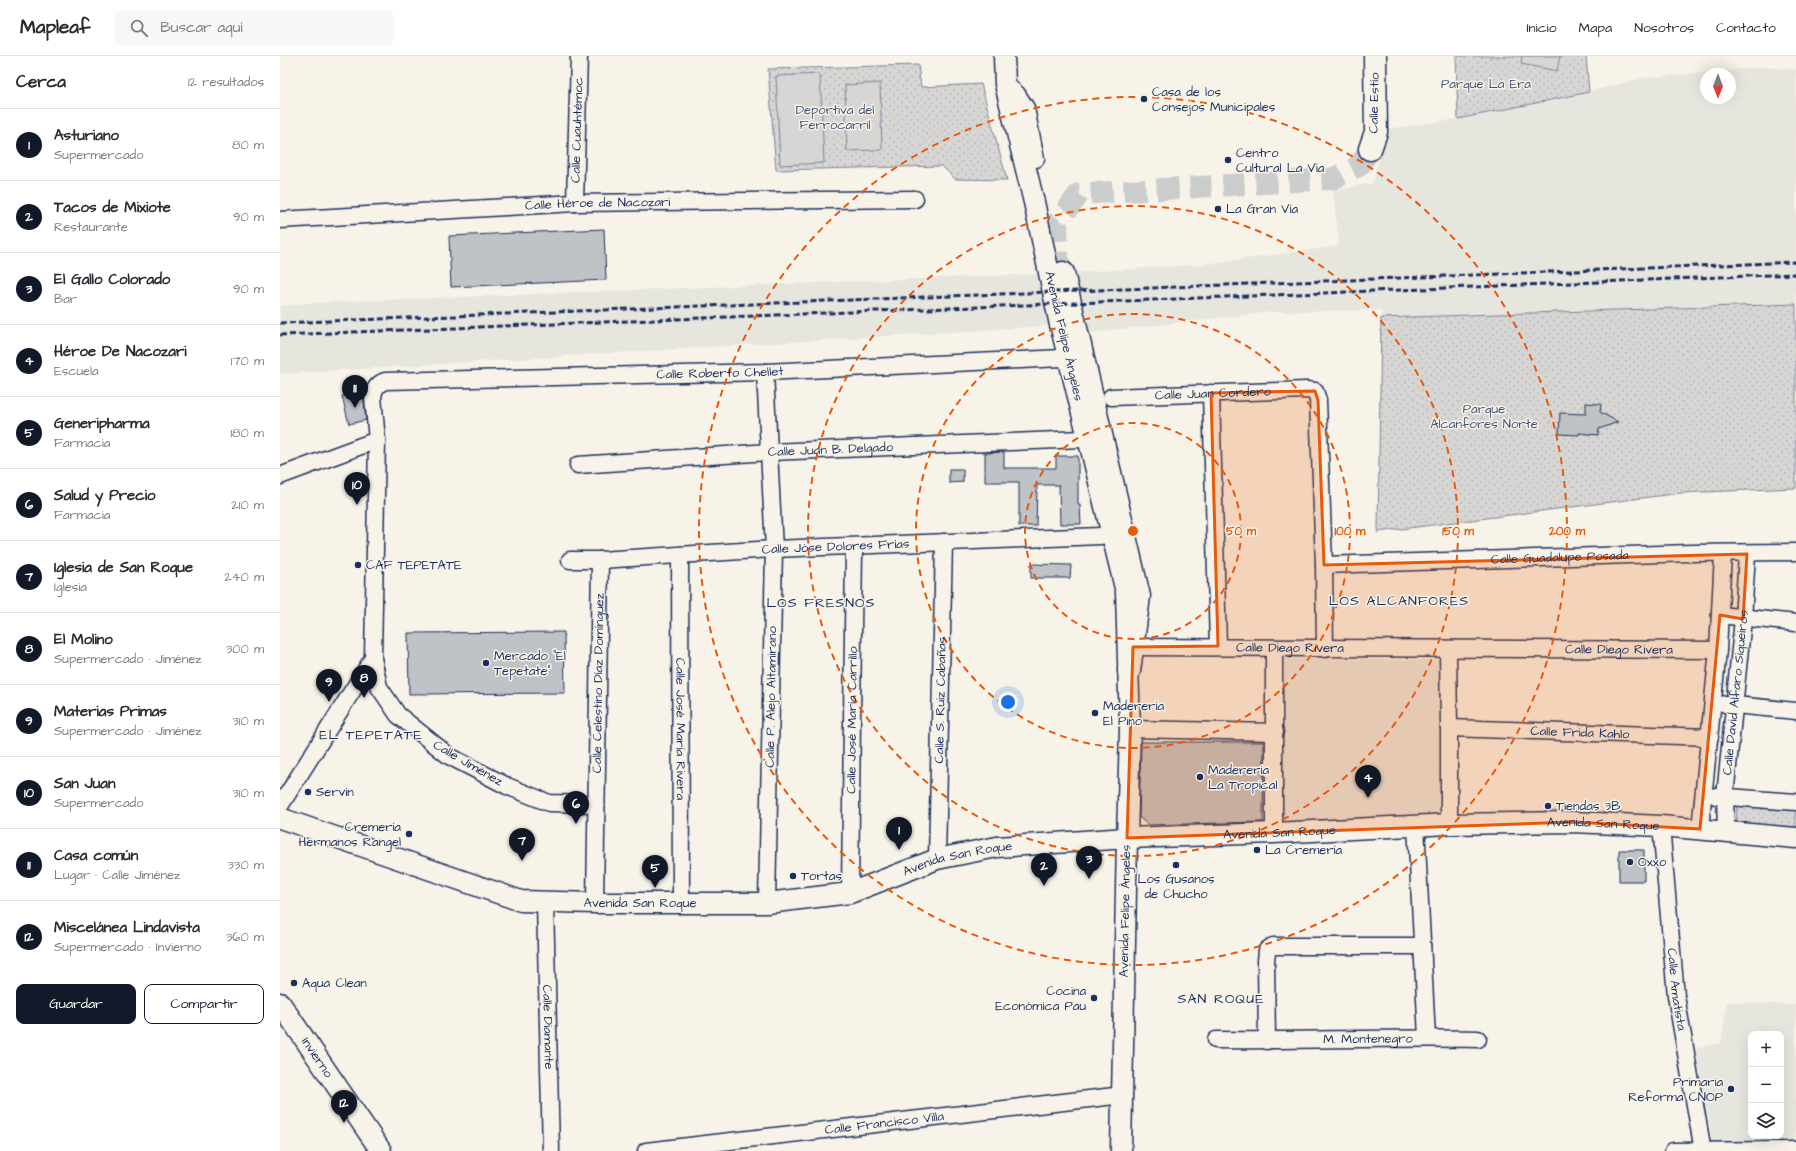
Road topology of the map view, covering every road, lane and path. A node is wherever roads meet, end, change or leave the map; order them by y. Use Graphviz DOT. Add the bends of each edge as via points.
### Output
graph roads {
  1 [pos="579,56"];
  2 [pos="1004,56"];
  3 [pos="1375,56"];
  4 [pos="1005,84"];
  5 [pos="1370,149"];
  6 [pos="1036,159"];
  7 [pos="915,199"];
  8 [pos="575,203"];
  9 [pos="280,220"];
  10 [pos="1063,273"];
  11 [pos="1062,358"];
  12 [pos="765,372"];
  13 [pos="378,384"];
  14 [pos="1211,393"];
  15 [pos="1111,397"];
  16 [pos="1082,439"];
  17 [pos="377,440"];
  18 [pos="770,452"];
  19 [pos="578,465"];
  20 [pos="280,476"];
  21 [pos="1101,536"];
  22 [pos="944,542"];
  23 [pos="854,547"];
  24 [pos="774,550"];
  25 [pos="1796,552"];
  26 [pos="1723,554"];
  27 [pos="1747,554"];
  28 [pos="680,555"];
  29 [pos="570,560"];
  30 [pos="600,560"];
  31 [pos="1324,565"];
  32 [pos="1720,615"];
  33 [pos="1743,619"];
  34 [pos="1796,623"];
  35 [pos="1218,646"];
  36 [pos="1132,647"];
  37 [pos="1274,648"];
  38 [pos="1325,649"];
  39 [pos="1448,650"];
  40 [pos="1718,650"];
  41 [pos="373,658"];
  42 [pos="1129,672"];
  43 [pos="1714,703"];
  44 [pos="1735,705"];
  45 [pos="1796,711"];
  46 [pos="1450,728"];
  47 [pos="1130,729"];
  48 [pos="1275,732"];
  49 [pos="1710,737"];
  50 [pos="1705,795"];
  51 [pos="1725,796"];
  52 [pos="1796,802"];
  53 [pos="595,804"];
  54 [pos="280,806"];
  55 [pos="280,818"];
  56 [pos="1449,824"];
  57 [pos="1416,825"];
  58 [pos="1661,826"];
  59 [pos="1700,829"];
  60 [pos="1726,832"];
  61 [pos="1274,833"];
  62 [pos="1127,838"];
  63 [pos="1796,838"];
  64 [pos="937,859"];
  65 [pos="850,893"];
  66 [pos="545,902"];
  67 [pos="595,903"];
  68 [pos="681,903"];
  69 [pos="767,903"];
  70 [pos="1422,946"];
  71 [pos="280,1003"];
  72 [pos="1427,1038"];
  73 [pos="1478,1039"];
  74 [pos="1216,1040"];
  75 [pos="1267,1041"];
  76 [pos="1123,1095"];
  77 [pos="1796,1150"];
  78 [pos="381,1151"];
  79 [pos="550,1151"];
  80 [pos="646,1151"];
  81 [pos="1121,1151"];
  82 [pos="1673,1151"];
  83 [pos="1703,1151"];
  1 -- 8 [label="street, Calle Cuauhtémoc"];
  2 -- 4 [label="street, Avenida Felipe Ángeles"];
  3 -- 5 [label="main road, Calle Estío" via="1376,132"];
  4 -- 6 [label="street" via="1017,94 1026,108"];
  4 -- 42 [label="street, Avenida Felipe Ángeles" via="1126,592"];
  7 -- 8 [label="street, Calle Héroe de Nacozari"];
  8 -- 9 [label="street, Calle Héroe de Nacozari"];
  10 -- 36 [label="main road, Avenida Felipe Ángeles" via="1139,596"];
  11 -- 12 [label="street, Calle Roberto Chellet"];
  12 -- 13 [label="street, Calle Roberto Chellet" via="385,381"];
  12 -- 18 [label="street, Calle P. Alejo Altamirano"];
  13 -- 17 [label="street, Calle Jiménez" via="373,397"];
  14 -- 15 [label="street, Calle Juan Cordero"];
  14 -- 31 [label="street, Calle Juan Cordero" via="1306,390 1314,392 1318,400"];
  14 -- 35 [label="street"];
  16 -- 18 [label="street, Calle Juan B. Delgado"];
  17 -- 20 [label="street"];
  17 -- 41 [label="street, Calle Jiménez"];
  18 -- 19 [label="street, Calle Juan B. Delgado"];
  18 -- 24 [label="street, Calle P. Alejo Altamirano"];
  21 -- 22 [label="street, Calle Jóse Dolores Frías"];
  22 -- 23 [label="street, Calle Jóse Dolores Frías"];
  22 -- 64 [label="street, Calle S. Ruiz Cabañas"];
  23 -- 24 [label="street, Calle Jóse Dolores Frías"];
  23 -- 65 [label="street, Calle José María Carrillo"];
  24 -- 28 [label="street, Calle Jóse Dolores Frías"];
  24 -- 69 [label="street, Calle P. Alejo Altamirano"];
  25 -- 27 [label="street, Calle Guadalupe Posada"];
  26 -- 27 [label="street, Calle Guadalupe Posada"];
  26 -- 31 [label="street, Calle Guadalupe Posada"];
  26 -- 32 [label="street, Calle David Alfaro Siqueiros"];
  27 -- 33 [label="street, Calle David Alfaro Siqueiros"];
  28 -- 30 [label="street, Calle Jóse Dolores Frías"];
  28 -- 68 [label="street, Calle José María Rivera"];
  29 -- 30 [label="street, Calle Jóse Dolores Frías"];
  30 -- 53 [label="street, Calle Celestino Díaz Domínguez"];
  31 -- 38 [label="street"];
  32 -- 33 [label="street"];
  32 -- 40 [label="street, Calle David Alfaro Siqueiros"];
  33 -- 34 [label="street"];
  33 -- 44 [label="street, Calle David Alfaro Siqueiros"];
  35 -- 36 [label="street, Calle Diego Rivera"];
  35 -- 37 [label="street, Calle Diego Rivera"];
  36 -- 42 [label="main road, Avenida Felipe Ángeles"];
  37 -- 38 [label="street, Calle Diego Rivera"];
  37 -- 48 [label="street"];
  38 -- 39 [label="street, Calle Diego Rivera"];
  39 -- 40 [label="street, Calle Diego Rivera"];
  39 -- 46 [label="street"];
  40 -- 43 [label="street, Calle David Alfaro Siqueiros"];
  41 -- 53 [label="street, Calle Jiménez" via="379,687 398,715 449,756 507,786 549,803"];
  41 -- 54 [label="street"];
  42 -- 47 [label="street, Avenida Felipe Ángeles"];
  43 -- 44 [label="street"];
  43 -- 49 [label="street, Calle David Alfaro Siqueiros"];
  44 -- 45 [label="street"];
  44 -- 51 [label="street, Calle David Alfaro Siqueiros"];
  46 -- 49 [label="street, Calle Frida Kahlo"];
  46 -- 56 [label="street"];
  47 -- 48 [label="street"];
  47 -- 62 [label="street, Avenida Felipe Ángeles"];
  48 -- 61 [label="street"];
  49 -- 50 [label="street, Calle David Alfaro Siqueiros"];
  50 -- 51 [label="street"];
  50 -- 59 [label="street, Calle David Alfaro Siqueiros"];
  51 -- 52 [label="street"];
  51 -- 60 [label="street, Calle David Alfaro Siqueiros"];
  53 -- 67 [label="street, Calle Celestino Díaz Domínguez"];
  55 -- 66 [label="street, Avenida San Roque" via="521,901"];
  56 -- 57 [label="street, Avenida San Roque"];
  56 -- 58 [label="street, Avenida San Roque" via="1573,822"];
  57 -- 61 [label="street, Avenida San Roque"];
  57 -- 70 [label="street, M. Montenegro"];
  58 -- 59 [label="street, Avenida San Roque"];
  58 -- 83 [label="street, Calle Amatista" via="1676,996"];
  59 -- 60 [label="street, Avenida San Roque"];
  60 -- 63 [label="street, Avenida San Roque"];
  61 -- 62 [label="street, Avenida San Roque"];
  62 -- 64 [label="street, Avenida San Roque" via="997,847"];
  62 -- 76 [label="street, Avenida Felipe Ángeles"];
  64 -- 65 [label="street, Avenida San Roque"];
  65 -- 69 [label="street, Avenida San Roque"];
  66 -- 67 [label="street, Avenida San Roque"];
  66 -- 79 [label="street, Calle Diamante"];
  67 -- 68 [label="street, Avenida San Roque"];
  68 -- 69 [label="street, Avenida San Roque"];
  70 -- 72 [label="street, M. Montenegro"];
  70 -- 75 [label="street" via="1273,946 1267,950 1266,961"];
  71 -- 78 [label="street, Invierno"];
  72 -- 73 [label="street"];
  72 -- 75 [label="street, M. Montenegro"];
  74 -- 75 [label="street, M. Montenegro"];
  76 -- 80 [label="street, Calle Francisco Villa"];
  76 -- 81 [label="street, Avenida Felipe Ángeles"];
  77 -- 83 [label="street"];
  82 -- 83 [label="street"];
}
